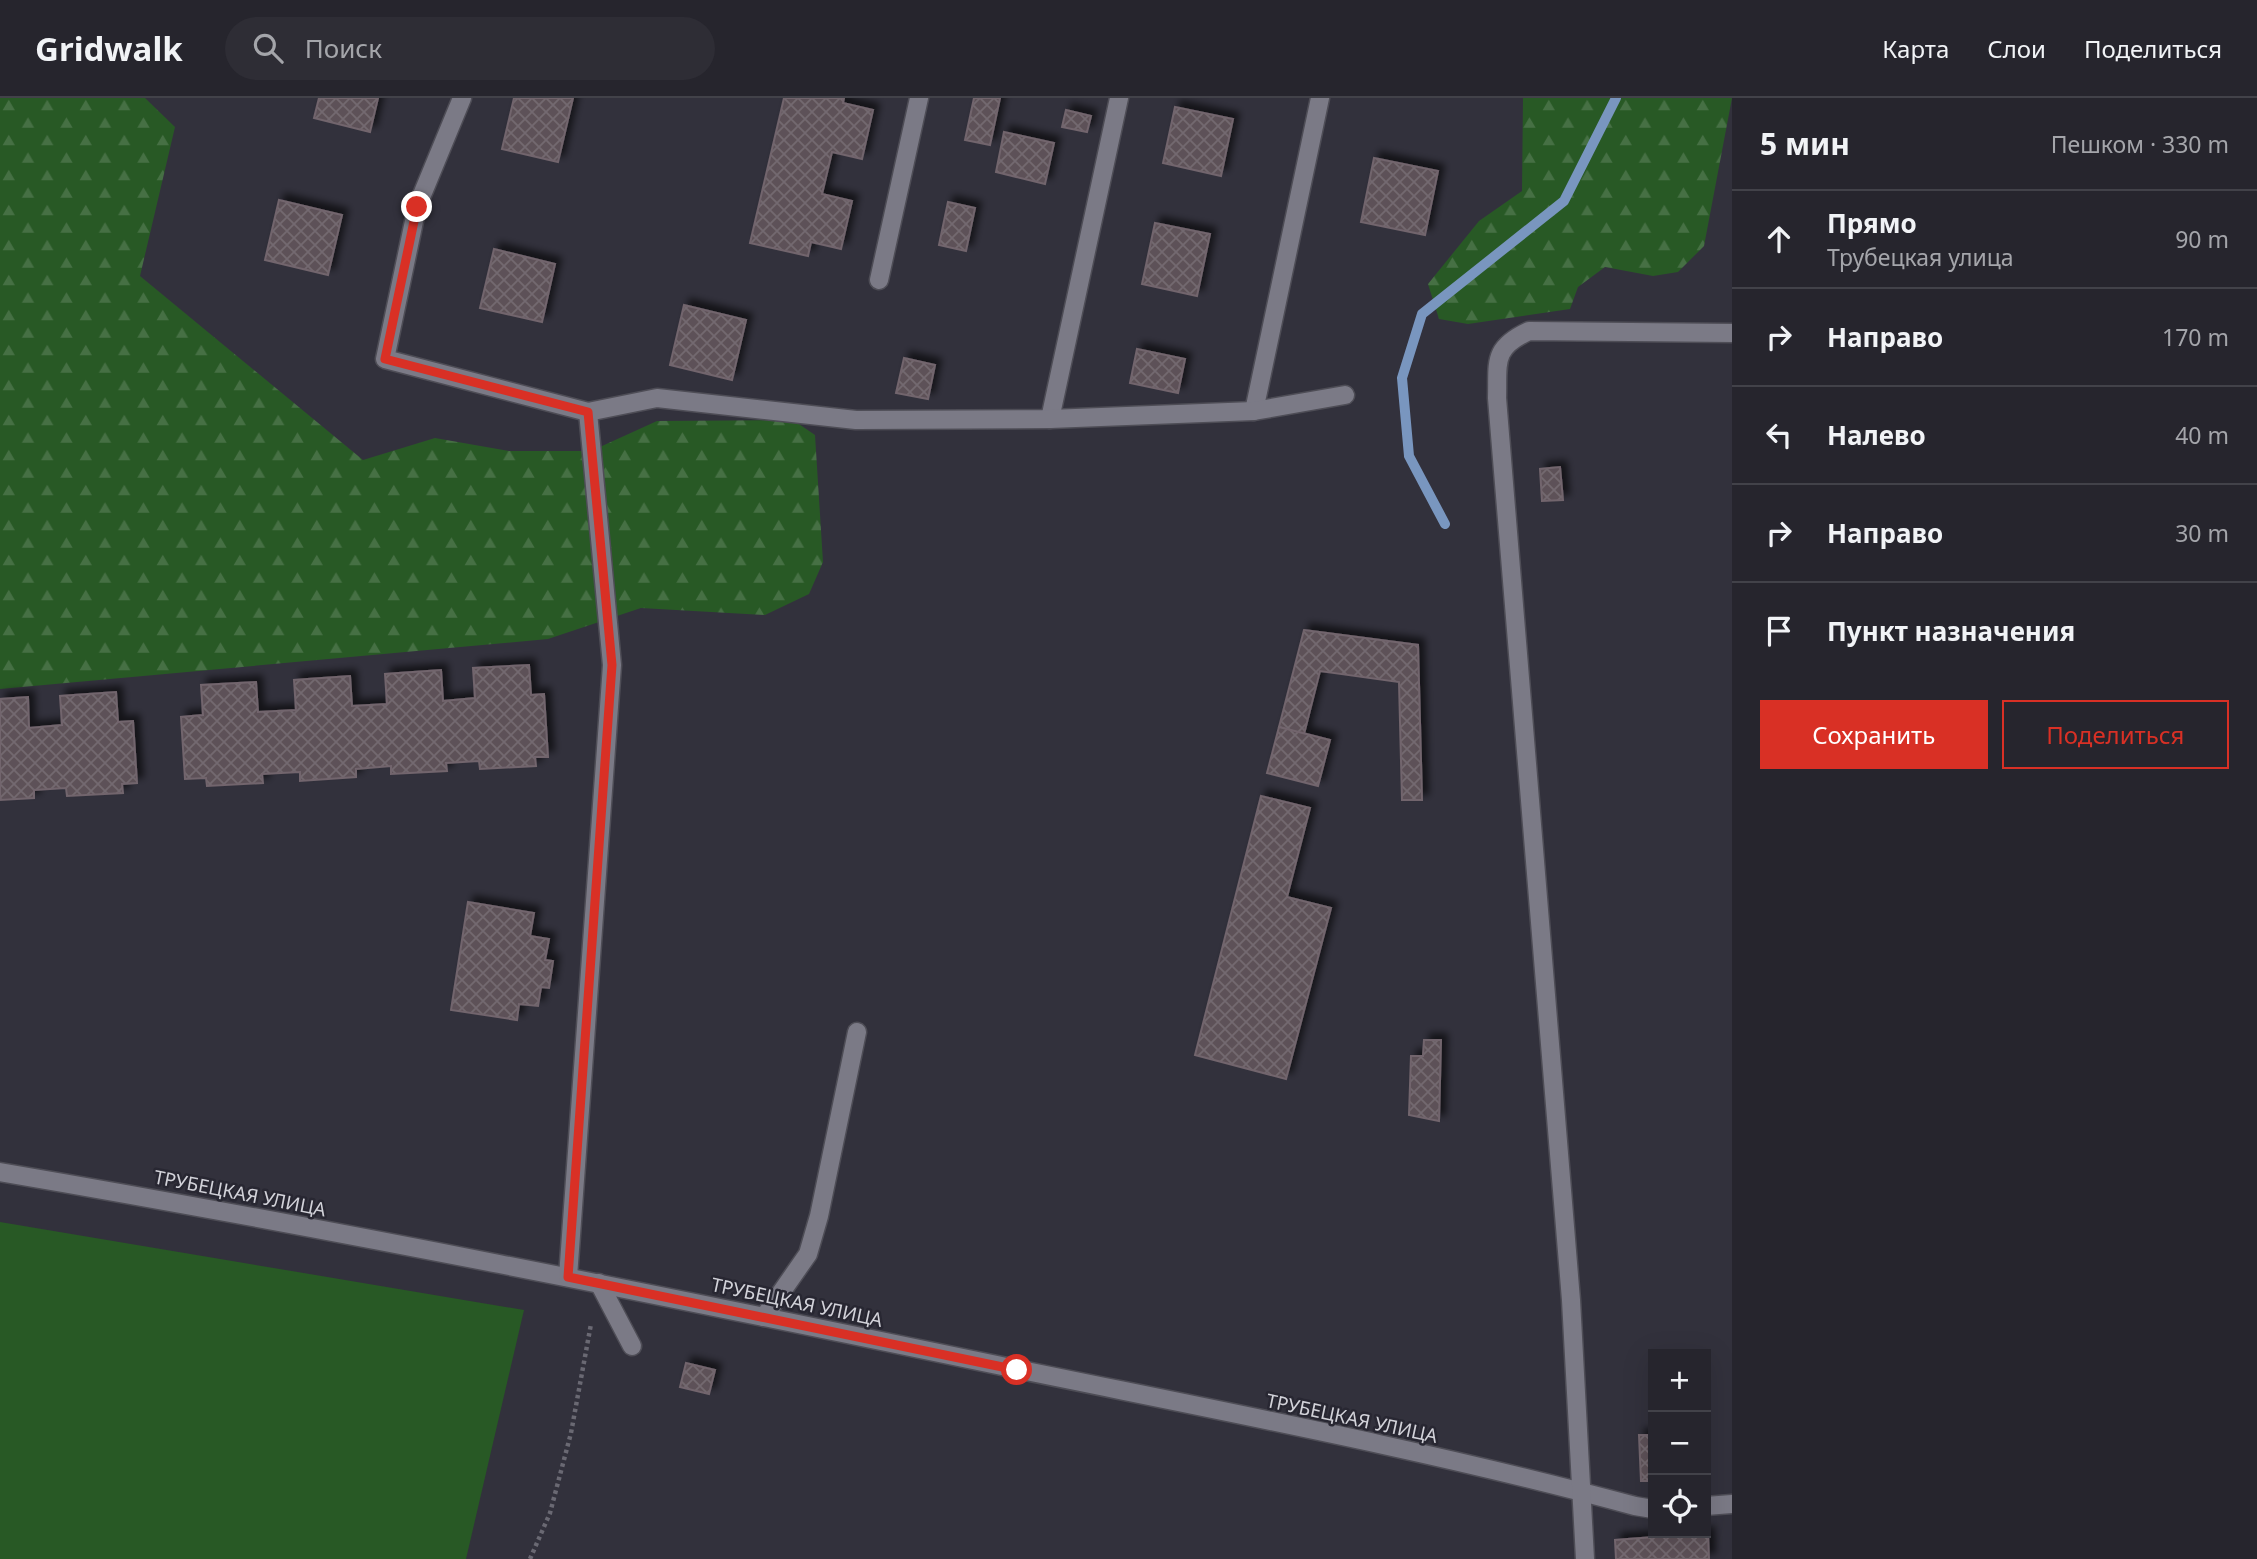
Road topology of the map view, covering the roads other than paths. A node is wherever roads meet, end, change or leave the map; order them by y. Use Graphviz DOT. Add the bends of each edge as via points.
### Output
graph roads {
  1 [pos="462,98"];
  2 [pos="919,98"];
  3 [pos="1119,98"];
  4 [pos="1320,98"];
  5 [pos="879,280"];
  6 [pos="1732,333"];
  7 [pos="1345,395"];
  8 [pos="1254,411"];
  9 [pos="588,412"];
  10 [pos="1050,419"];
  11 [pos="857,1032"];
  12 [pos="0,1172"];
  13 [pos="568,1277"];
  14 [pos="599,1283"];
  15 [pos="764,1317"];
  16 [pos="632,1346"];
  17 [pos="1582,1492"];
  18 [pos="1732,1504"];
  19 [pos="1711,1506"];
  20 [pos="1648,1508"];
  21 [pos="1585,1559"];
  1 -- 9 [label="street" via="417,207 385,359"];
  2 -- 5 [label="street"];
  3 -- 10 [label="street"];
  4 -- 8 [label="street"];
  6 -- 17 [label="street" via="1529,331 1512,338 1499,354 1497,398 1570,1286"];
  7 -- 8 [label="street"];
  8 -- 10 [label="street"];
  9 -- 10 [label="street" via="657,398 856,420"];
  9 -- 13 [label="street" via="612,665"];
  11 -- 15 [label="street" via="820,1216 808,1254"];
  12 -- 13 [label="street, ТРУБЕЦКАЯ УЛИЦА"];
  13 -- 14 [label="street, ТРУБЕЦКАЯ УЛИЦА"];
  14 -- 15 [label="street, ТРУБЕЦКАЯ УЛИЦА"];
  14 -- 16 [label="street"];
  15 -- 17 [label="street, ТРУБЕЦКАЯ УЛИЦА" via="1433,1456"];
  17 -- 20 [label="street, ТРУБЕЦКАЯ УЛИЦА"];
  17 -- 21 [label="street"];
  18 -- 19 [label="street"];
}
